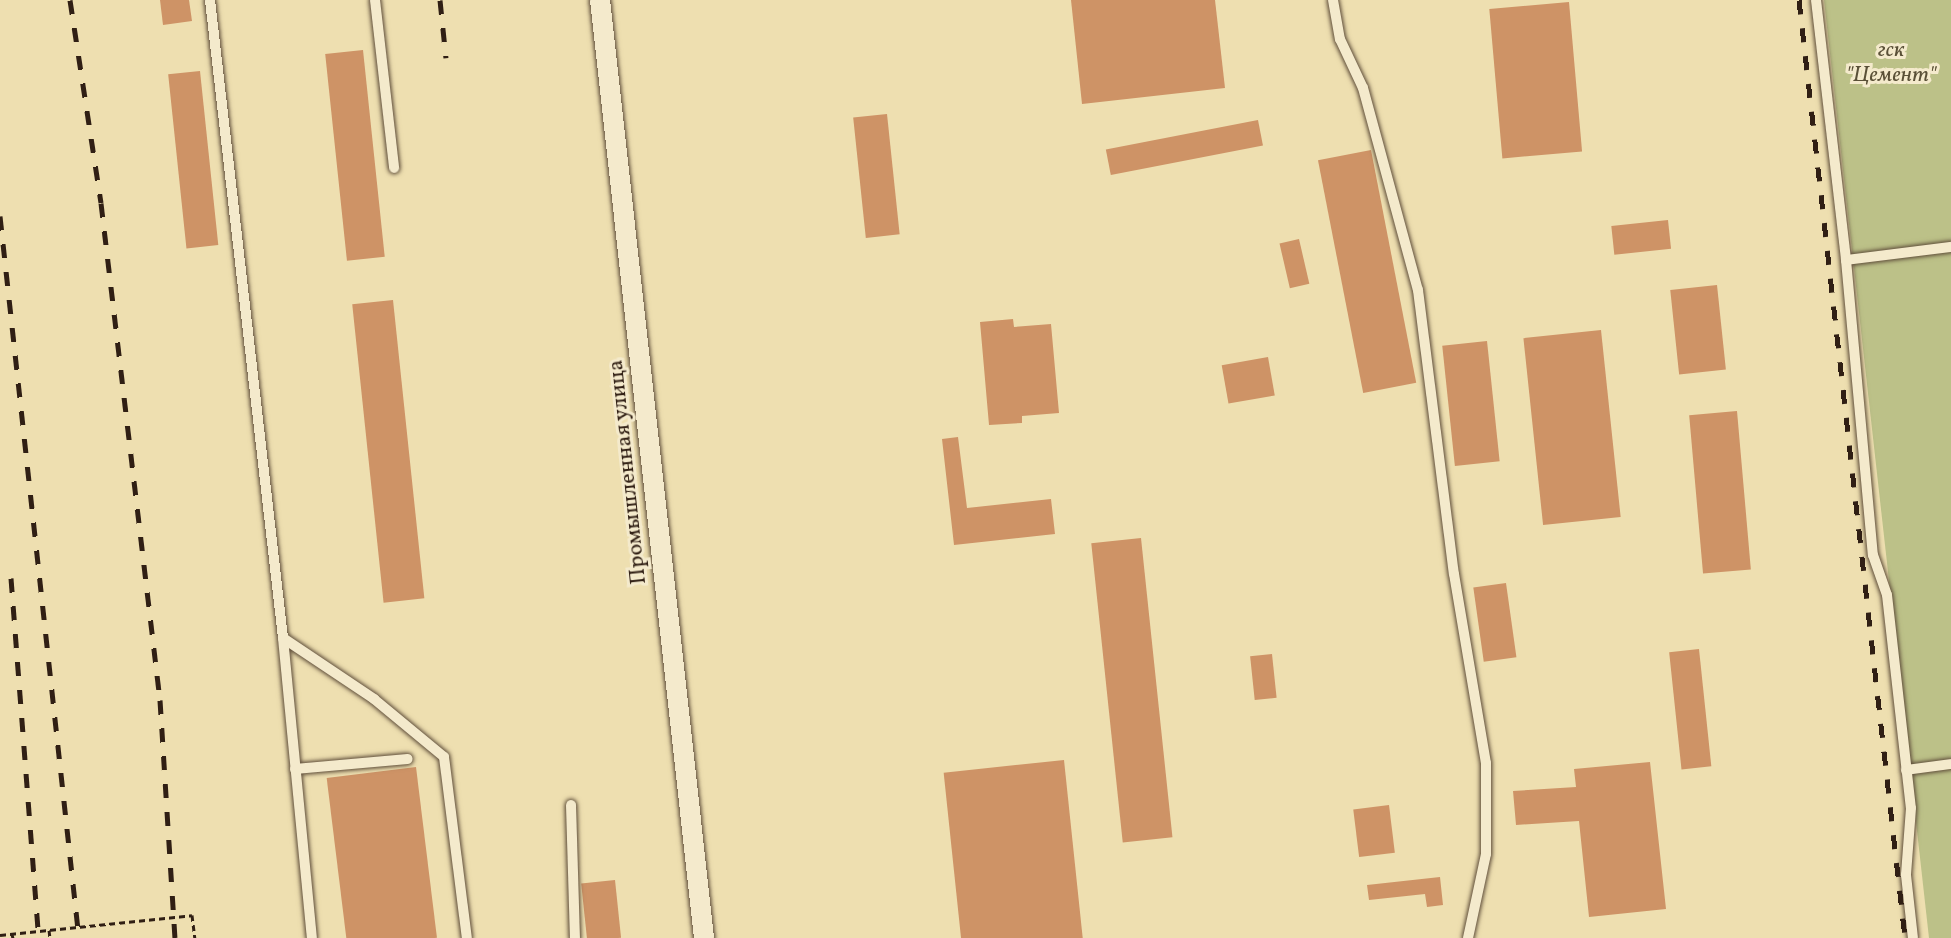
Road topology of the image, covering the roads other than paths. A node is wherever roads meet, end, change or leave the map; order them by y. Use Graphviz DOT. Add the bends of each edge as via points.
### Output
graph roads {
  1 [pos="210,0"];
  2 [pos="375,0"];
  3 [pos="600,0"];
  4 [pos="1333,0"];
  5 [pos="1816,0"];
  6 [pos="394,168"];
  7 [pos="1951,247"];
  8 [pos="1846,260"];
  9 [pos="283,638"];
  10 [pos="408,759"];
  11 [pos="1951,764"];
  12 [pos="295,769"];
  13 [pos="1906,770"];
  14 [pos="571,805"];
  15 [pos="312,938"];
  16 [pos="467,938"];
  17 [pos="575,938"];
  18 [pos="704,938"];
  19 [pos="1468,938"];
  20 [pos="1913,938"];
  1 -- 9 [label="lane"];
  2 -- 6 [label="lane"];
  3 -- 18 [label="street, Промышленная улица"];
  4 -- 19 [label="lane" via="1340,39 1363,88 1418,290 1454,574 1486,763 1486,854"];
  5 -- 8 [label="lane"];
  7 -- 8 [label="lane"];
  8 -- 13 [label="lane" via="1873,555 1887,595"];
  9 -- 12 [label="lane"];
  9 -- 16 [label="lane" via="374,699 444,757"];
  10 -- 12 [label="lane"];
  11 -- 13 [label="lane"];
  12 -- 15 [label="lane"];
  13 -- 20 [label="lane" via="1911,808 1906,875"];
  14 -- 17 [label="lane"];
}
